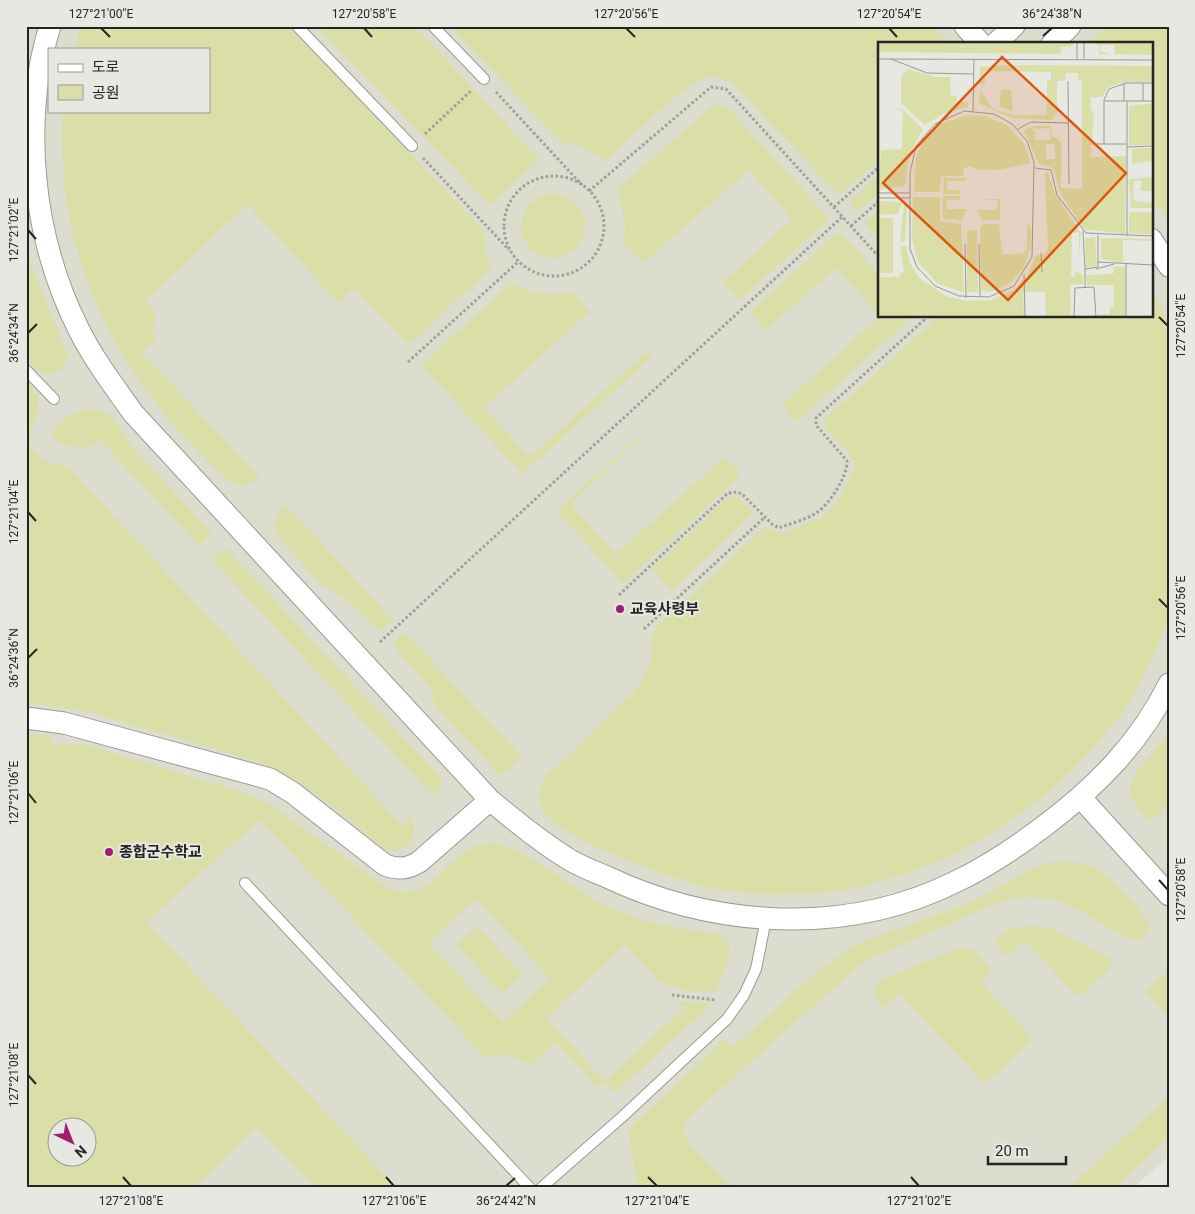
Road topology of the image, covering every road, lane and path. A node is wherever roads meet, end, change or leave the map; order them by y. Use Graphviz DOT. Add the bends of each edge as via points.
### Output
graph roads {
  1 [pos="50,26"];
  2 [pos="297,26"];
  3 [pos="433,26"];
  4 [pos="965,26"];
  5 [pos="1014,26"];
  6 [pos="1070,26"];
  7 [pos="979,42"];
  8 [pos="997,42"];
  9 [pos="1054,42"];
  10 [pos="484,79"];
  11 [pos="412,146"];
  12 [pos="878,168"];
  13 [pos="582,185"];
  14 [pos="589,192"];
  15 [pos="33,200"];
  16 [pos="878,202"];
  17 [pos="834,207"];
  18 [pos="842,217"];
  19 [pos="851,226"];
  20 [pos="1152,240"];
  21 [pos="509,250"];
  22 [pos="878,255"];
  23 [pos="518,262"];
  24 [pos="1169,266"];
  25 [pos="924,318"];
  26 [pos="408,362"];
  27 [pos="26,370"];
  28 [pos="54,399"];
  29 [pos="765,517"];
  30 [pos="619,595"];
  31 [pos="644,629"];
  32 [pos="380,642"];
  33 [pos="1169,684"];
  34 [pos="26,718"];
  35 [pos="1081,798"];
  36 [pos="490,800"];
  37 [pos="244,883"];
  38 [pos="1169,895"];
  39 [pos="766,919"];
  40 [pos="672,995"];
  41 [pos="716,1000"];
  42 [pos="530,1188"];
  43 [pos="541,1188"];
  1 -- 15 [label="street" via="42,51 36,98 36,188"];
  2 -- 11 [label="lane"];
  3 -- 10 [label="lane"];
  4 -- 7 [label="street"];
  5 -- 8 [label="street"];
  6 -- 9 [label="street"];
  10 -- 11 [label="path"];
  10 -- 13 [label="path"];
  11 -- 21 [label="path"];
  12 -- 17 [label="path"];
  13 -- 14 [label="path"];
  13 -- 21 [label="path" via="566,177 549,176 532,181 518,191 504,218"];
  14 -- 17 [label="path" via="711,87 718,87 726,89"];
  14 -- 23 [label="path" via="602,213 604,230 600,247 589,261 577,271 562,276 546,276"];
  15 -- 36 [label="street" via="79,329 101,368 133,413"];
  16 -- 19 [label="path"];
  17 -- 18 [label="path"];
  18 -- 19 [label="path"];
  18 -- 32 [label="path"];
  19 -- 22 [label="path"];
  20 -- 24 [label="street"];
  21 -- 23 [label="path"];
  23 -- 26 [label="path"];
  25 -- 29 [label="path" via="816,418 816,425 847,461 847,468 828,500 816,513 779,528"];
  27 -- 28 [label="lane"];
  29 -- 30 [label="path" via="742,494 728,493"];
  29 -- 31 [label="path"];
  33 -- 35 [label="street" via="1157,709 1126,752"];
  34 -- 36 [label="street" via="64,723 270,779 294,793 385,865 396,869 408,868 419,862"];
  35 -- 38 [label="street"];
  35 -- 39 [label="street" via="1011,852 954,883 907,901 862,912 815,918"];
  36 -- 39 [label="street" via="524,829 572,861 622,885 697,910"];
  37 -- 42 [label="lane"];
  39 -- 43 [label="lane" via="756,969 744,995 727,1019"];
  40 -- 41 [label="path"];
}
